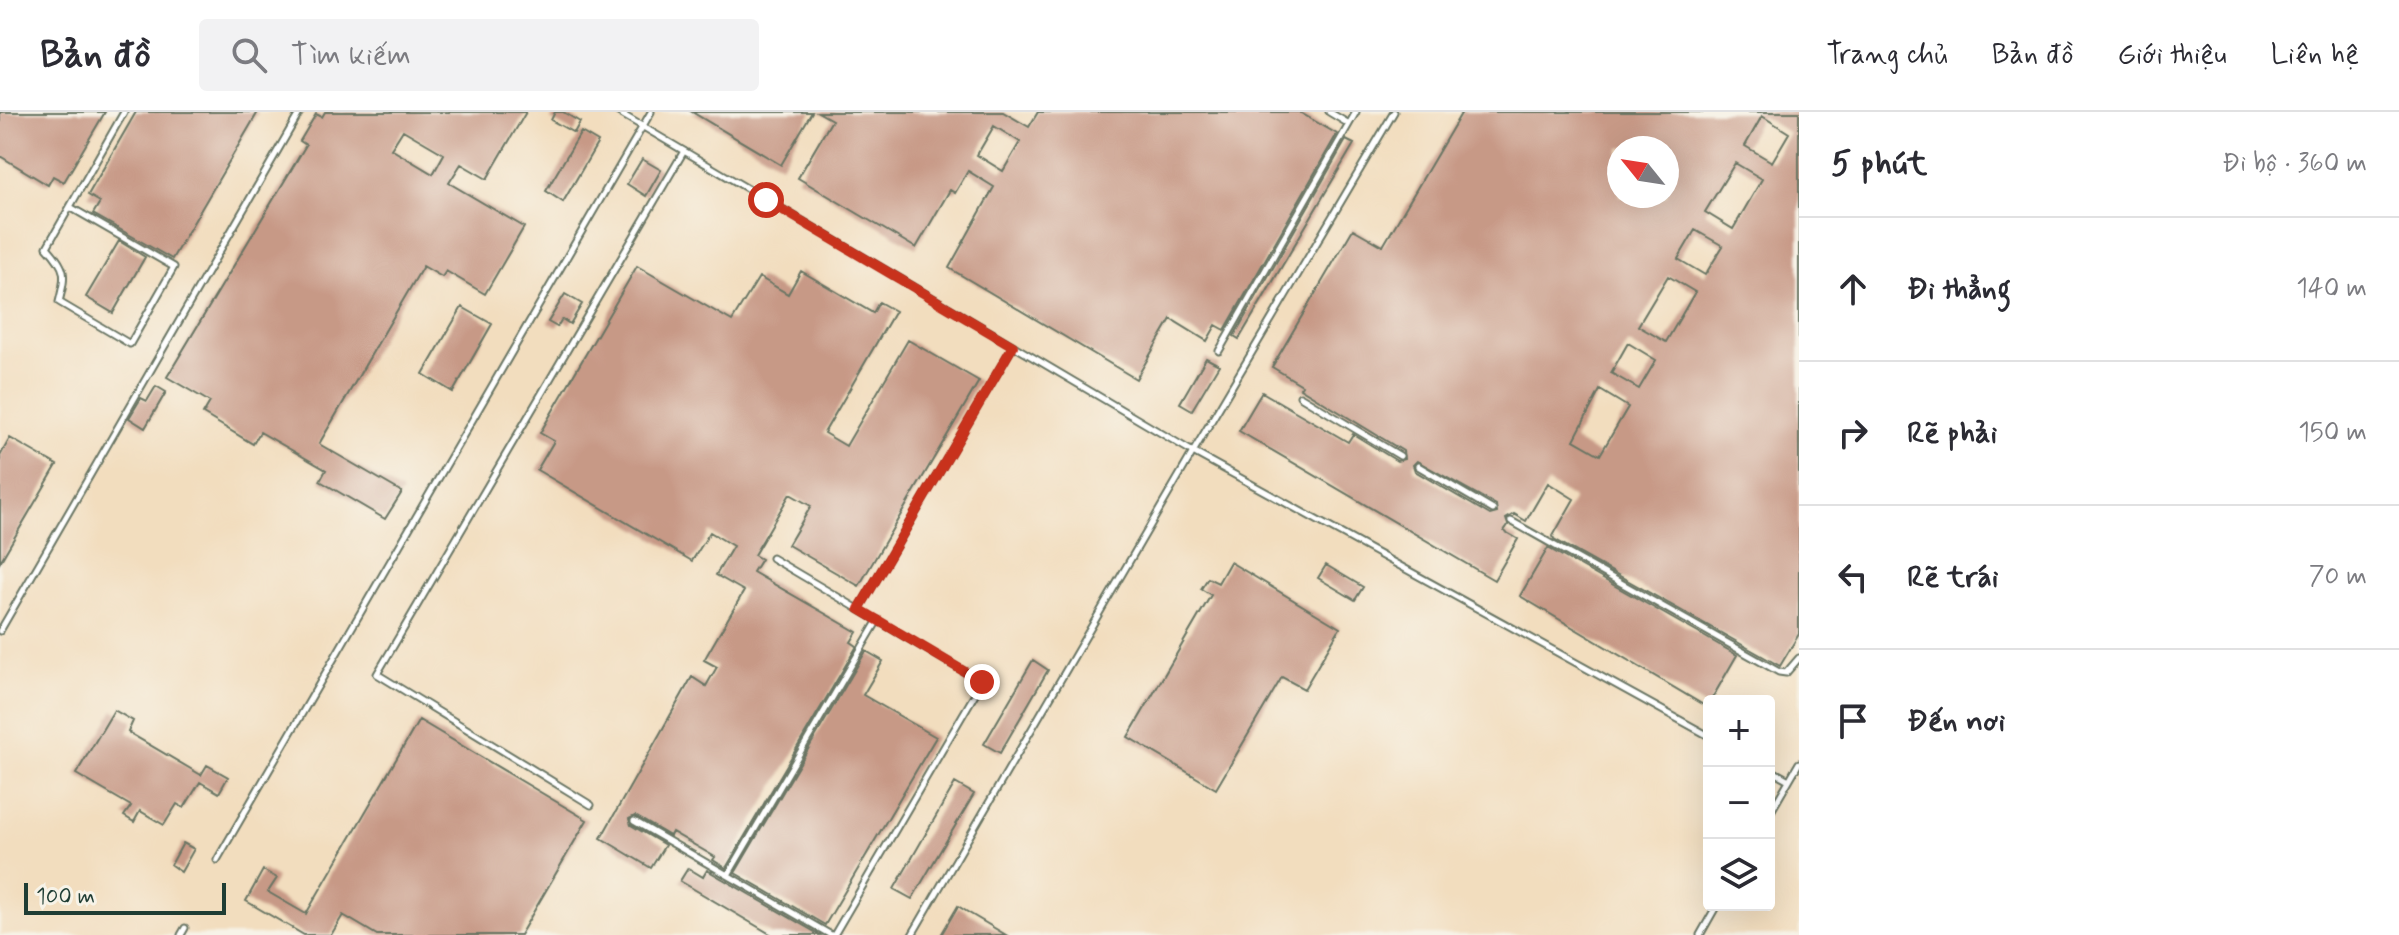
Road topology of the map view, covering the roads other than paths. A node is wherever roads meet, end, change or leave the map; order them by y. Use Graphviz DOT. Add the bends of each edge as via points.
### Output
graph roads {
  1 [pos="124,112"];
  2 [pos="300,112"];
  3 [pos="618,112"];
  4 [pos="651,112"];
  5 [pos="1329,112"];
  6 [pos="1356,112"];
  7 [pos="1394,112"];
  8 [pos="1350,124"];
  9 [pos="643,127"];
  10 [pos="684,151"];
  11 [pos="70,207"];
  12 [pos="1013,346"];
  13 [pos="1219,351"];
  14 [pos="1300,396"];
  15 [pos="1193,452"];
  16 [pos="1400,456"];
  17 [pos="1418,466"];
  18 [pos="1493,510"];
  19 [pos="1511,521"];
  20 [pos="772,558"];
  21 [pos="859,609"];
  22 [pos="878,620"];
  23 [pos="0,631"];
  24 [pos="1799,658"];
  25 [pos="1703,733"];
  26 [pos="1799,763"];
  27 [pos="1775,772"];
  28 [pos="1789,780"];
  29 [pos="1775,804"];
  30 [pos="591,805"];
  31 [pos="634,821"];
  32 [pos="217,860"];
  33 [pos="728,875"];
  34 [pos="1714,911"];
  35 [pos="185,928"];
  36 [pos="181,935"];
  37 [pos="833,935"];
  38 [pos="912,935"];
  39 [pos="1700,935"];
  1 -- 11 [label="lane"];
  2 -- 23 [label="lane"];
  3 -- 9 [label="lane"];
  4 -- 9 [label="lane"];
  5 -- 8 [label="lane"];
  6 -- 8 [label="lane"];
  7 -- 15 [label="lane"];
  8 -- 13 [label="lane"];
  9 -- 10 [label="lane"];
  9 -- 32 [label="lane"];
  10 -- 12 [label="lane"];
  10 -- 30 [label="lane" via="377,674"];
  11 -- 11 [label="lane" via="47,247 62,263 65,277 59,302 130,344 174,267"];
  12 -- 15 [label="lane"];
  12 -- 21 [label="lane"];
  14 -- 16 [label="lane"];
  15 -- 25 [label="lane"];
  15 -- 38 [label="lane"];
  17 -- 18 [label="lane"];
  19 -- 24 [label="lane" via="1779,672 1786,673"];
  20 -- 21 [label="lane"];
  21 -- 22 [label="lane"];
  22 -- 33 [label="lane"];
  22 -- 37 [label="lane" via="982,682"];
  26 -- 28 [label="lane"];
  27 -- 28 [label="lane"];
  28 -- 29 [label="lane"];
  31 -- 33 [label="lane"];
  33 -- 37 [label="lane"];
  34 -- 39 [label="lane"];
  35 -- 36 [label="lane"];
}
